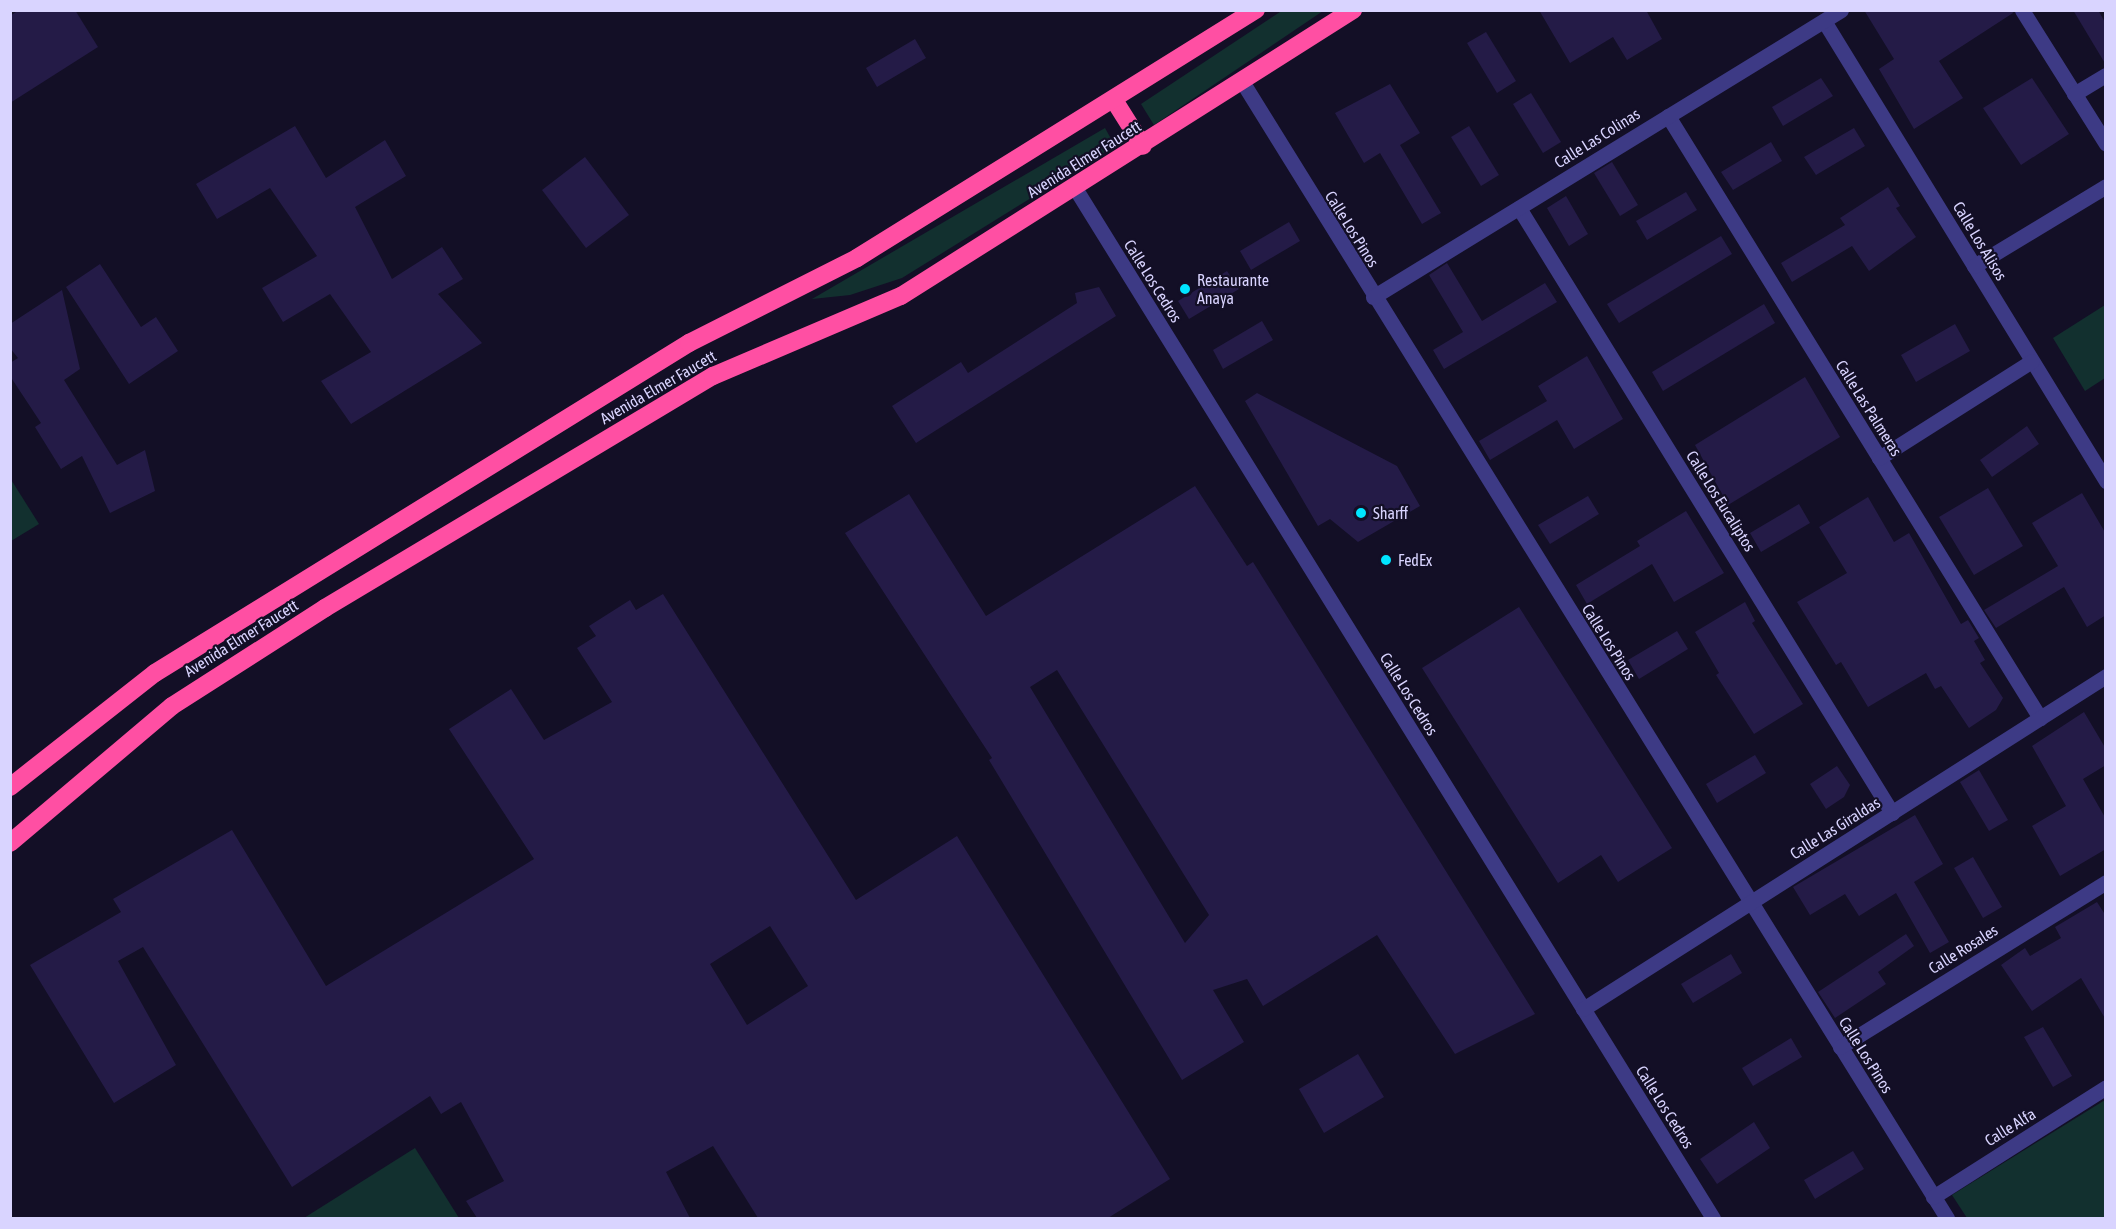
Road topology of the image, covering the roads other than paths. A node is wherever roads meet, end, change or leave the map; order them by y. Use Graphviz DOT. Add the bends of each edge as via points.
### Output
graph roads {
  1 [pos="1256,10"];
  2 [pos="1353,10"];
  3 [pos="1840,10"];
  4 [pos="2022,10"];
  5 [pos="1824,21"];
  6 [pos="2106,75"];
  7 [pos="1243,83"];
  8 [pos="2074,94"];
  9 [pos="1114,100"];
  10 [pos="1668,116"];
  11 [pos="2106,144"];
  12 [pos="1143,146"];
  13 [pos="2106,186"];
  14 [pos="1075,188"];
  15 [pos="1520,208"];
  16 [pos="1974,266"];
  17 [pos="1373,297"];
  18 [pos="2032,361"];
  19 [pos="1879,458"];
  20 [pos="2106,481"];
  21 [pos="2106,676"];
  22 [pos="2040,718"];
  23 [pos="10,787"];
  24 [pos="1892,813"];
  25 [pos="10,843"];
  26 [pos="2106,882"];
  27 [pos="1750,903"];
  28 [pos="1583,1009"];
  29 [pos="1840,1047"];
  30 [pos="2106,1087"];
  31 [pos="1933,1197"];
  32 [pos="1713,1218"];
  33 [pos="1947,1218"];
  1 -- 9 [label="highway, Avenida Elmer Faucett"];
  2 -- 7 [label="highway, Avenida Elmer Faucett"];
  3 -- 5 [label="street, Calle Las Colinas"];
  4 -- 8 [label="street"];
  5 -- 10 [label="street, Calle Las Colinas"];
  5 -- 16 [label="street, Calle Los Alisos"];
  6 -- 8 [label="street"];
  7 -- 12 [label="highway, Avenida Elmer Faucett"];
  7 -- 17 [label="street, Calle Los Pinos"];
  8 -- 11 [label="street"];
  9 -- 12 [label="highway"];
  9 -- 23 [label="highway, Avenida Elmer Faucett" via="857,258 689,343 165,666"];
  10 -- 15 [label="street, Calle Las Colinas"];
  10 -- 19 [label="street, Calle Las Palmeras"];
  12 -- 14 [label="highway, Avenida Elmer Faucett"];
  13 -- 16 [label="street"];
  14 -- 25 [label="highway, Avenida Elmer Faucett" via="901,296 713,376 325,608 172,706"];
  14 -- 28 [label="street, Calle Los Cedros"];
  15 -- 17 [label="street, Calle Las Colinas"];
  15 -- 24 [label="street, Calle Los Eucaliptos"];
  16 -- 18 [label="street, Calle Los Alisos"];
  17 -- 27 [label="street, Calle Los Pinos"];
  18 -- 19 [label="street"];
  18 -- 20 [label="street, Calle Los Alisos"];
  19 -- 22 [label="street, Calle Las Palmeras"];
  21 -- 22 [label="street, Calle Las Giraldas"];
  22 -- 24 [label="street, Calle Las Giraldas"];
  24 -- 27 [label="street, Calle Las Giraldas"];
  26 -- 29 [label="street, Calle Rosales"];
  27 -- 28 [label="street, Calle Las Giraldas"];
  27 -- 29 [label="street, Calle Los Pinos"];
  28 -- 32 [label="street, Calle Los Cedros"];
  29 -- 31 [label="street, Calle Los Pinos"];
  30 -- 31 [label="street, Calle Alfa"];
  31 -- 33 [label="street, Calle Los Pinos"];
}
